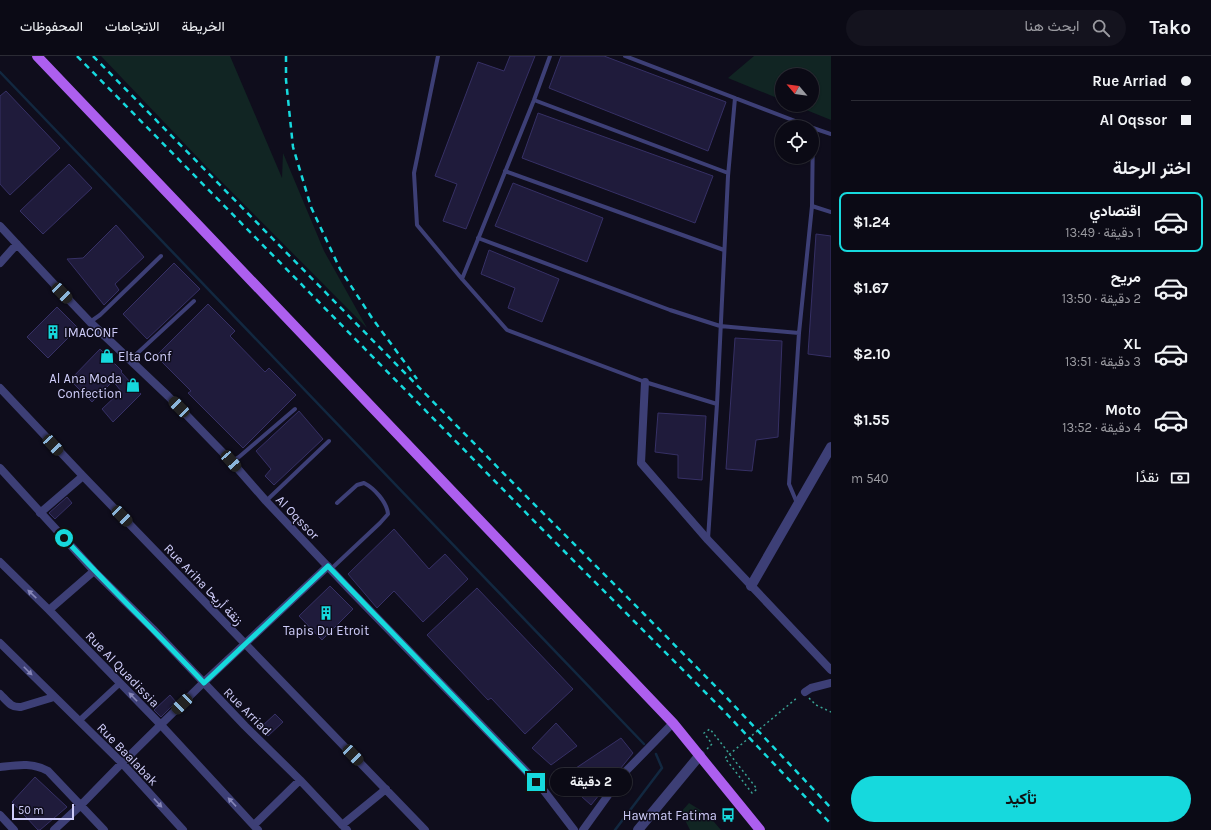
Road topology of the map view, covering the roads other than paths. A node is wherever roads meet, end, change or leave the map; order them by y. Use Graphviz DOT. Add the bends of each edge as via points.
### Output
graph roads {
  1 [pos="37,56"];
  2 [pos="438,56"];
  3 [pos="550,56"];
  4 [pos="625,56"];
  5 [pos="735,98"];
  6 [pos="534,100"];
  7 [pos="793,120"];
  8 [pos="819,130"];
  9 [pos="831,134"];
  10 [pos="812,164"];
  11 [pos="505,171"];
  12 [pos="728,173"];
  13 [pos="812,206"];
  14 [pos="831,212"];
  15 [pos="0,226"];
  16 [pos="478,238"];
  17 [pos="17,244"];
  18 [pos="724,250"];
  19 [pos="161,256"];
  20 [pos="0,263"];
  21 [pos="462,279"];
  22 [pos="194,301"];
  23 [pos="90,322"];
  24 [pos="720,326"];
  25 [pos="798,333"];
  26 [pos="130,360"];
  27 [pos="645,382"];
  28 [pos="0,388"];
  29 [pos="717,404"];
  30 [pos="295,409"];
  31 [pos="329,441"];
  32 [pos="831,447"];
  33 [pos="231,461"];
  34 [pos="0,468"];
  35 [pos="83,476"];
  36 [pos="266,501"];
  37 [pos="337,503"];
  38 [pos="797,505"];
  39 [pos="40,513"];
  40 [pos="708,540"];
  41 [pos="0,562"];
  42 [pos="329,567"];
  43 [pos="94,571"];
  44 [pos="751,586"];
  45 [pos="49,610"];
  46 [pos="0,643"];
  47 [pos="245,643"];
  48 [pos="831,670"];
  49 [pos="120,683"];
  50 [pos="204,683"];
  51 [pos="831,683"];
  52 [pos="0,694"];
  53 [pos="802,694"];
  54 [pos="54,697"];
  55 [pos="79,721"];
  56 [pos="673,724"];
  57 [pos="161,725"];
  58 [pos="700,755"];
  59 [pos="122,763"];
  60 [pos="0,767"];
  61 [pos="300,780"];
  62 [pos="386,789"];
  63 [pos="80,806"];
  64 [pos="0,816"];
  65 [pos="256,827"];
  66 [pos="345,828"];
  67 [pos="14,830"];
  68 [pos="54,830"];
  69 [pos="104,830"];
  70 [pos="183,830"];
  71 [pos="426,830"];
  72 [pos="574,830"];
  73 [pos="583,830"];
  74 [pos="638,830"];
  75 [pos="760,830"];
  1 -- 56 [label="main road"];
  2 -- 21 [label="lane" via="414,173 417,225"];
  3 -- 6 [label="lane"];
  4 -- 5 [label="lane"];
  5 -- 7 [label="lane"];
  5 -- 12 [label="lane"];
  6 -- 11 [label="lane"];
  6 -- 12 [label="lane"];
  8 -- 9 [label="lane"];
  10 -- 13 [label="lane"];
  11 -- 16 [label="lane"];
  11 -- 18 [label="lane"];
  12 -- 18 [label="lane"];
  13 -- 14 [label="lane"];
  13 -- 25 [label="lane"];
  15 -- 17 [label="street, Al Oqssor"];
  16 -- 21 [label="lane"];
  16 -- 24 [label="lane" via="670,310"];
  17 -- 20 [label="street"];
  17 -- 23 [label="street, Al Oqssor"];
  18 -- 24 [label="lane"];
  19 -- 23 [label="lane"];
  21 -- 27 [label="lane" via="507,330"];
  22 -- 26 [label="lane"];
  23 -- 26 [label="street, Al Oqssor"];
  24 -- 25 [label="lane"];
  24 -- 29 [label="lane"];
  25 -- 38 [label="lane" via="790,484"];
  26 -- 33 [label="street, Al Oqssor"];
  27 -- 29 [label="lane"];
  27 -- 40 [label="street" via="641,463"];
  28 -- 35 [label="street, Rue Ariha زنقة أريحا"];
  29 -- 40 [label="lane"];
  30 -- 33 [label="lane"];
  31 -- 36 [label="lane"];
  32 -- 38 [label="street"];
  33 -- 36 [label="street, Al Oqssor"];
  34 -- 39 [label="street, Rue Arriad"];
  35 -- 39 [label="street"];
  35 -- 47 [label="street, Rue Ariha زنقة أريحا"];
  36 -- 42 [label="street, Al Oqssor"];
  37 -- 42 [label="lane" via="357,485 364,483 372,488 385,504 388,514"];
  38 -- 44 [label="street"];
  39 -- 43 [label="street, Rue Arriad"];
  40 -- 44 [label="street"];
  45 -- 41 [label="street, Rue Al Quadissia, one-way"];
  42 -- 47 [label="street"];
  42 -- 72 [label="street, Al Oqssor" via="527,772"];
  43 -- 45 [label="street"];
  43 -- 50 [label="street, Rue Arriad"];
  44 -- 48 [label="street"];
  45 -- 49 [label="street, Rue Al Quadissia"];
  46 -- 54 [label="street, Rue Baalabak, one-way"];
  47 -- 50 [label="street"];
  47 -- 62 [label="street, Rue Ariha زنقة أريحا"];
  49 -- 55 [label="street"];
  57 -- 49 [label="street, Rue Al Quadissia, one-way"];
  50 -- 57 [label="street"];
  50 -- 61 [label="street, Rue Arriad"];
  51 -- 53 [label="street" via="811,688"];
  52 -- 54 [label="street" via="10,705 16,707"];
  54 -- 55 [label="street, Rue Baalabak"];
  55 -- 59 [label="street, Rue Baalabak"];
  56 -- 58 [label="main road"];
  56 -- 73 [label="street" via="627,770"];
  57 -- 59 [label="street"];
  65 -- 57 [label="street, Rue Al Quadissia, one-way"];
  58 -- 74 [label="street"];
  58 -- 75 [label="main road"];
  59 -- 63 [label="street"];
  59 -- 70 [label="street, Rue Baalabak, one-way"];
  60 -- 63 [label="street" via="36,765 48,771"];
  61 -- 65 [label="street"];
  61 -- 66 [label="street, Rue Arriad"];
  62 -- 66 [label="street"];
  62 -- 71 [label="street, Rue Ariha زنقة أريحا"];
  63 -- 68 [label="street"];
  63 -- 69 [label="street"];
  64 -- 67 [label="street"];
}
